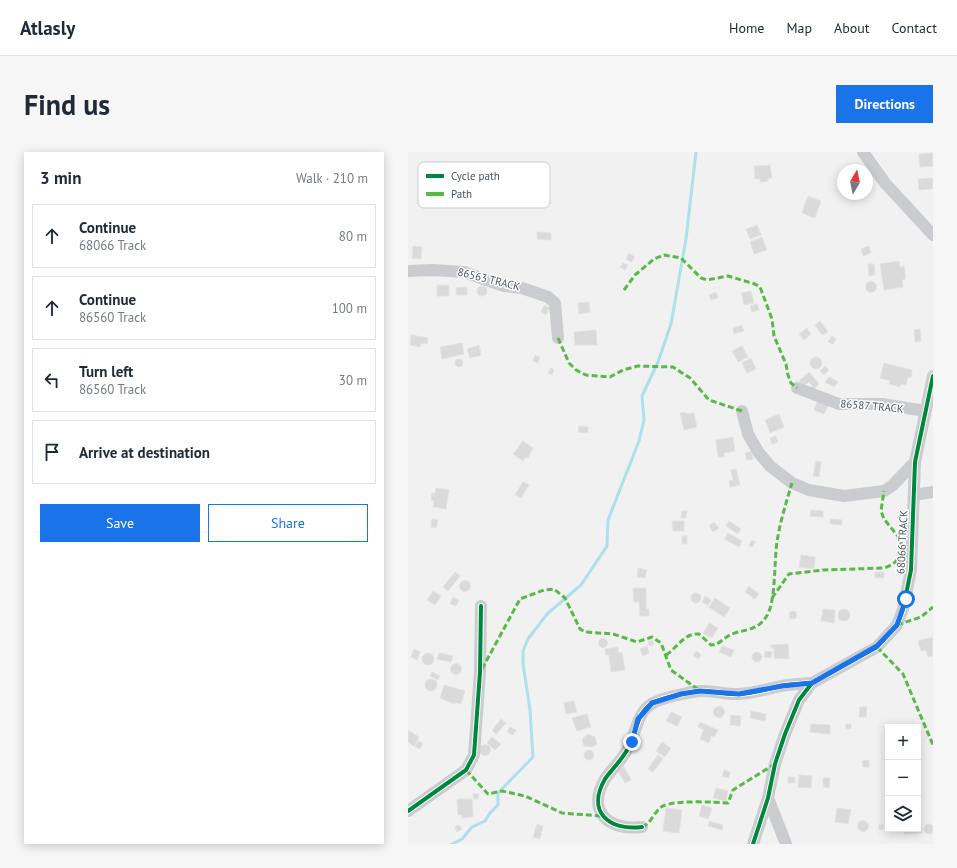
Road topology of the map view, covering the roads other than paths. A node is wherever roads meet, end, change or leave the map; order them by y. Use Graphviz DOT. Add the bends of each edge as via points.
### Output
graph roads {
  1 [pos="863,152"];
  2 [pos="933,235"];
  3 [pos="408,271"];
  4 [pos="558,338"];
  5 [pos="933,376"];
  6 [pos="797,388"];
  7 [pos="742,410"];
  8 [pos="925,411"];
  9 [pos="915,462"];
  10 [pos="933,492"];
  11 [pos="914,495"];
  12 [pos="481,606"];
  13 [pos="812,683"];
  14 [pos="768,798"];
  15 [pos="408,811"];
  16 [pos="642,827"];
  17 [pos="753,844"];
  18 [pos="786,844"];
  1 -- 2 [label="street" via="885,183"];
  3 -- 4 [label="street, 86563 TRACK" via="464,272 504,286 528,289 548,297 555,303"];
  5 -- 8 [label="street, 68066 TRACK"];
  6 -- 8 [label="street, 86587 TRACK" via="839,404 882,404"];
  7 -- 9 [label="street" via="748,434 759,453 770,466 792,483 809,490 844,496 884,491"];
  8 -- 9 [label="street, 68066 TRACK"];
  9 -- 11 [label="street, 68066 TRACK"];
  10 -- 11 [label="street"];
  11 -- 13 [label="street, 68066 TRACK" via="911,570 897,625 877,646"];
  12 -- 15 [label="street" via="480,672 474,755 466,770"];
  13 -- 14 [label="street, 68066 TRACK" via="800,700 785,734"];
  13 -- 16 [label="street" via="739,694 700,691 652,703 641,713 632,742 602,786 599,804 601,816 616,826"];
  14 -- 17 [label="street, 68066 TRACK"];
  14 -- 18 [label="street"];
}
